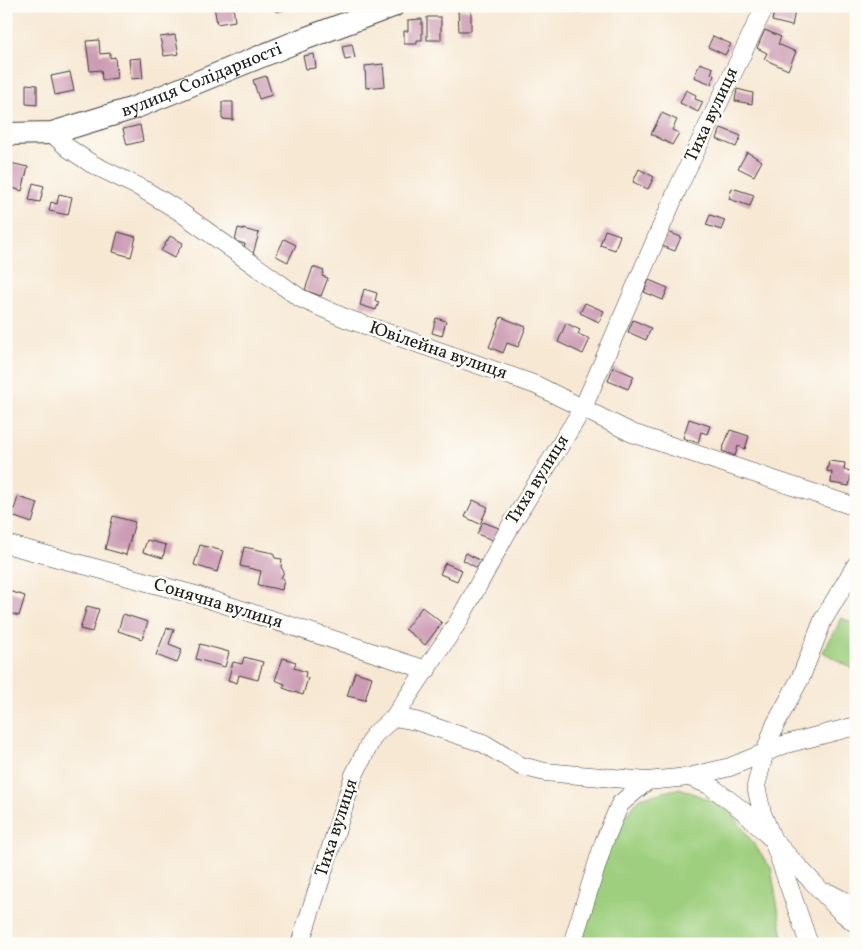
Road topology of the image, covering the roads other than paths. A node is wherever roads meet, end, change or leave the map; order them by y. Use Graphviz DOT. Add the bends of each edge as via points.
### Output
graph roads {
  1 [pos="394,6"];
  2 [pos="765,6"];
  3 [pos="52,132"];
  4 [pos="6,134"];
  5 [pos="583,408"];
  6 [pos="854,505"];
  7 [pos="6,544"];
  8 [pos="856,565"];
  9 [pos="427,670"];
  10 [pos="394,717"];
  11 [pos="856,726"];
  12 [pos="764,755"];
  13 [pos="690,777"];
  14 [pos="647,782"];
  15 [pos="773,840"];
  16 [pos="816,887"];
  17 [pos="856,906"];
  18 [pos="856,924"];
  19 [pos="300,944"];
  20 [pos="572,944"];
  21 [pos="809,944"];
  1 -- 3 [label="main road, вулиця Солідарності" via="134,108"];
  2 -- 5 [label="street, Тиха вулиця" via="678,188"];
  3 -- 4 [label="main road, вулиця Солідарності"];
  3 -- 5 [label="street, Ювілейна вулиця" via="92,164 176,209 300,298 346,318 536,385"];
  5 -- 6 [label="street, Ювілейна вулиця" via="632,433"];
  5 -- 9 [label="street, Тиха вулиця" via="511,524 458,622"];
  7 -- 9 [label="street, Сонячна вулиця" via="199,596"];
  8 -- 12 [label="street" via="823,620 801,677 775,725"];
  9 -- 10 [label="street, Тиха вулиця"];
  10 -- 14 [label="street" via="483,743 521,766 554,773"];
  10 -- 19 [label="street, Тиха вулиця" via="374,735 354,775"];
  11 -- 12 [label="street" via="786,744"];
  12 -- 13 [label="street"];
  12 -- 15 [label="street" via="756,786"];
  13 -- 14 [label="street"];
  13 -- 15 [label="street" via="709,785 729,800"];
  14 -- 20 [label="street" via="620,804 604,842"];
  15 -- 16 [label="street"];
  15 -- 21 [label="street"];
  16 -- 17 [label="street"];
  16 -- 18 [label="street"];
}
